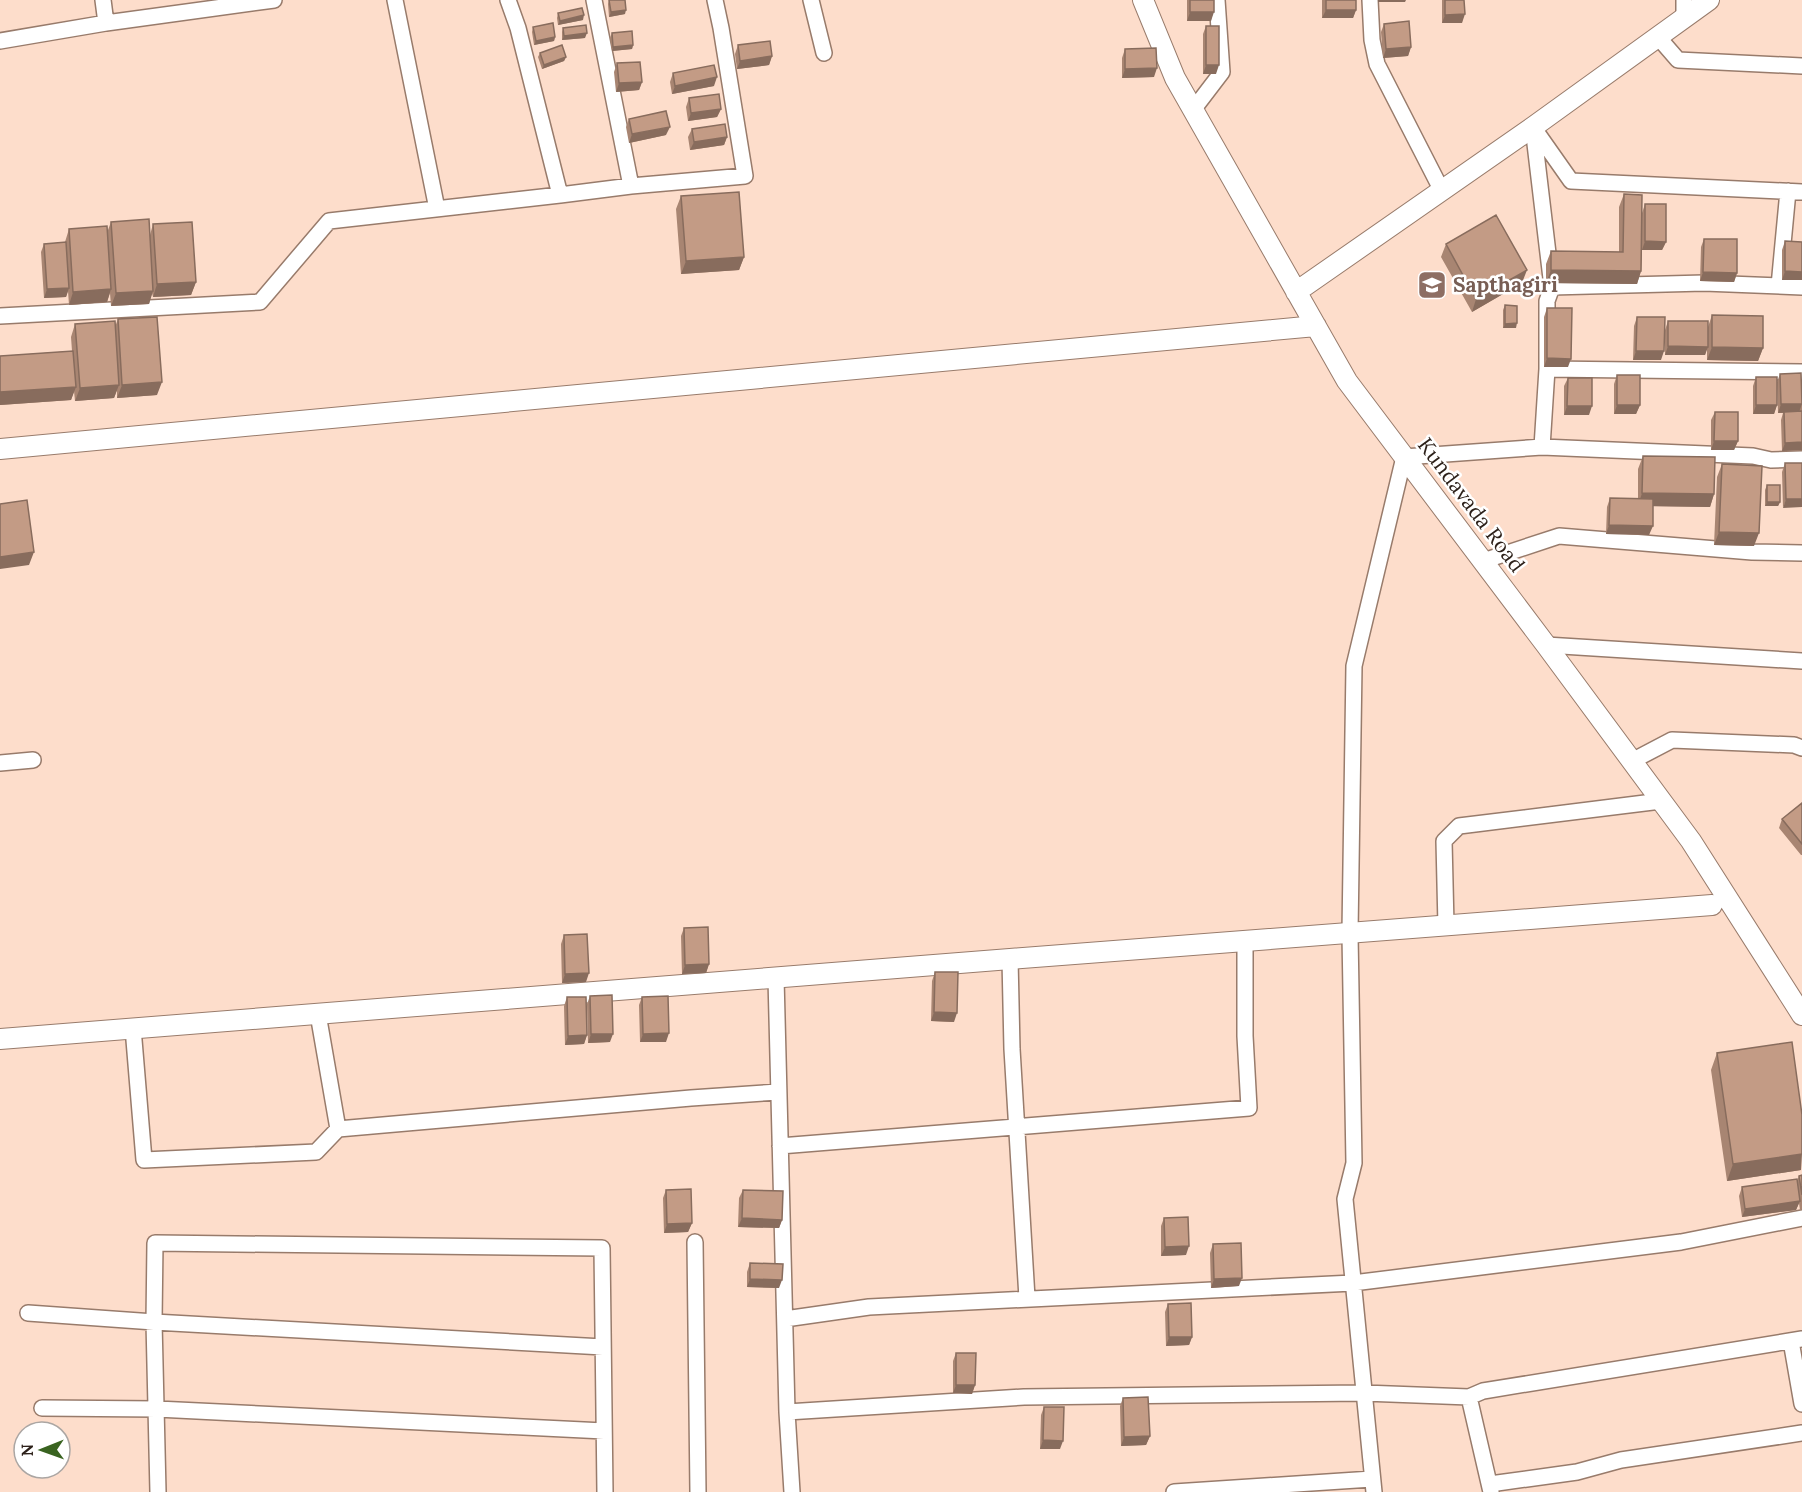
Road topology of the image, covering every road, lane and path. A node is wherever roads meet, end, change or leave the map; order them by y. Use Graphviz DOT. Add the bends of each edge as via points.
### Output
graph roads {
  1 [pos="104,0"];
  2 [pos="274,0"];
  3 [pos="395,0"];
  4 [pos="508,0"];
  5 [pos="594,0"];
  6 [pos="715,0"];
  7 [pos="811,0"];
  8 [pos="1143,0"];
  9 [pos="1217,0"];
  10 [pos="1370,0"];
  11 [pos="1709,0"];
  12 [pos="1684,9"];
  13 [pos="106,23"];
  14 [pos="1658,36"];
  15 [pos="0,41"];
  16 [pos="824,53"];
  17 [pos="1802,66"];
  18 [pos="1193,110"];
  19 [pos="1533,127"];
  20 [pos="631,186"];
  21 [pos="1442,191"];
  22 [pos="1795,192"];
  23 [pos="560,195"];
  24 [pos="437,209"];
  25 [pos="1779,286"];
  26 [pos="1552,287"];
  27 [pos="1802,287"];
  28 [pos="1296,292"];
  29 [pos="0,316"];
  30 [pos="1316,326"];
  31 [pos="1547,369"];
  32 [pos="1802,372"];
  33 [pos="1542,447"];
  34 [pos="0,449"];
  35 [pos="1404,457"];
  36 [pos="1802,459"];
  37 [pos="1802,553"];
  38 [pos="1483,561"];
  39 [pos="1546,645"];
  40 [pos="1802,661"];
  41 [pos="1802,748"];
  42 [pos="33,760"];
  43 [pos="1632,761"];
  44 [pos="0,764"];
  45 [pos="1661,801"];
  46 [pos="1712,905"];
  47 [pos="1446,926"];
  48 [pos="1348,934"];
  49 [pos="1245,942"];
  50 [pos="1010,959"];
  51 [pos="776,978"];
  52 [pos="318,1014"];
  53 [pos="1802,1015"];
  54 [pos="133,1028"];
  55 [pos="0,1039"];
  56 [pos="778,1092"];
  57 [pos="1018,1128"];
  58 [pos="339,1129"];
  59 [pos="780,1146"];
  60 [pos="1802,1218"];
  61 [pos="695,1242"];
  62 [pos="1353,1283"];
  63 [pos="1027,1298"];
  64 [pos="28,1313"];
  65 [pos="785,1319"];
  66 [pos="154,1322"];
  67 [pos="1797,1340"];
  68 [pos="603,1347"];
  69 [pos="1364,1393"];
  70 [pos="1469,1397"];
  71 [pos="1802,1404"];
  72 [pos="42,1408"];
  73 [pos="157,1409"];
  74 [pos="787,1412"];
  75 [pos="604,1431"];
  76 [pos="1802,1433"];
  77 [pos="1373,1486"];
  78 [pos="1491,1488"];
  79 [pos="158,1492"];
  80 [pos="604,1492"];
  81 [pos="698,1492"];
  82 [pos="792,1492"];
  83 [pos="1174,1492"];
  1 -- 13 [label="street"];
  2 -- 13 [label="street"];
  3 -- 24 [label="street"];
  4 -- 23 [label="street"];
  5 -- 20 [label="street"];
  6 -- 20 [label="street" via="745,176"];
  7 -- 16 [label="street"];
  8 -- 18 [label="street, Kundavada Road" via="1174,78"];
  9 -- 18 [label="street" via="1222,72"];
  10 -- 21 [label="street" via="1377,64"];
  11 -- 12 [label="street"];
  12 -- 14 [label="street"];
  13 -- 15 [label="street"];
  14 -- 17 [label="street" via="1678,60"];
  14 -- 19 [label="street"];
  18 -- 28 [label="street, Kundavada Road"];
  19 -- 21 [label="street"];
  19 -- 22 [label="street" via="1571,181"];
  19 -- 26 [label="street"];
  20 -- 23 [label="street"];
  21 -- 28 [label="street"];
  22 -- 25 [label="street"];
  23 -- 24 [label="street"];
  24 -- 29 [label="street" via="328,221 260,302"];
  25 -- 26 [label="street" via="1704,283"];
  25 -- 27 [label="street"];
  26 -- 31 [label="street" via="1547,301"];
  28 -- 30 [label="street, Kundavada Road"];
  30 -- 34 [label="street"];
  30 -- 35 [label="street, Kundavada Road" via="1347,381"];
  31 -- 32 [label="street"];
  31 -- 33 [label="street"];
  33 -- 35 [label="street"];
  33 -- 36 [label="street"];
  35 -- 38 [label="street, Kundavada Road"];
  35 -- 48 [label="street" via="1354,666"];
  37 -- 38 [label="street" via="1559,536"];
  38 -- 39 [label="street, Kundavada Road"];
  39 -- 40 [label="street"];
  39 -- 43 [label="street, Kundavada Road"];
  41 -- 43 [label="street" via="1672,740"];
  42 -- 44 [label="street"];
  43 -- 45 [label="street, Kundavada Road"];
  45 -- 47 [label="street" via="1459,826 1444,841"];
  45 -- 53 [label="street, Kundavada Road" via="1691,841"];
  46 -- 47 [label="street"];
  47 -- 48 [label="street"];
  48 -- 49 [label="street"];
  48 -- 62 [label="street" via="1354,1163 1345,1199"];
  49 -- 50 [label="street"];
  49 -- 57 [label="street" via="1249,1108"];
  50 -- 51 [label="street"];
  50 -- 57 [label="street"];
  51 -- 52 [label="street"];
  51 -- 56 [label="street"];
  52 -- 54 [label="street"];
  52 -- 58 [label="street"];
  54 -- 55 [label="street"];
  54 -- 58 [label="street" via="144,1160 316,1152"];
  56 -- 58 [label="street"];
  56 -- 59 [label="street"];
  57 -- 59 [label="street"];
  57 -- 63 [label="street"];
  59 -- 65 [label="street"];
  60 -- 62 [label="street" via="1681,1242"];
  61 -- 81 [label="street"];
  62 -- 63 [label="street"];
  62 -- 69 [label="street"];
  63 -- 65 [label="street" via="869,1307"];
  64 -- 66 [label="street"];
  65 -- 74 [label="street"];
  66 -- 68 [label="street"];
  66 -- 68 [label="street" via="154,1243 603,1248"];
  66 -- 73 [label="street"];
  67 -- 70 [label="street" via="1482,1391"];
  67 -- 71 [label="street"];
  68 -- 75 [label="street"];
  69 -- 70 [label="street"];
  69 -- 74 [label="street" via="1024,1397"];
  69 -- 77 [label="street"];
  70 -- 78 [label="street"];
  72 -- 73 [label="street"];
  73 -- 75 [label="street"];
  73 -- 79 [label="street"];
  74 -- 82 [label="street"];
  75 -- 80 [label="street"];
  76 -- 78 [label="street" via="1621,1460"];
  77 -- 83 [label="street"];
}
